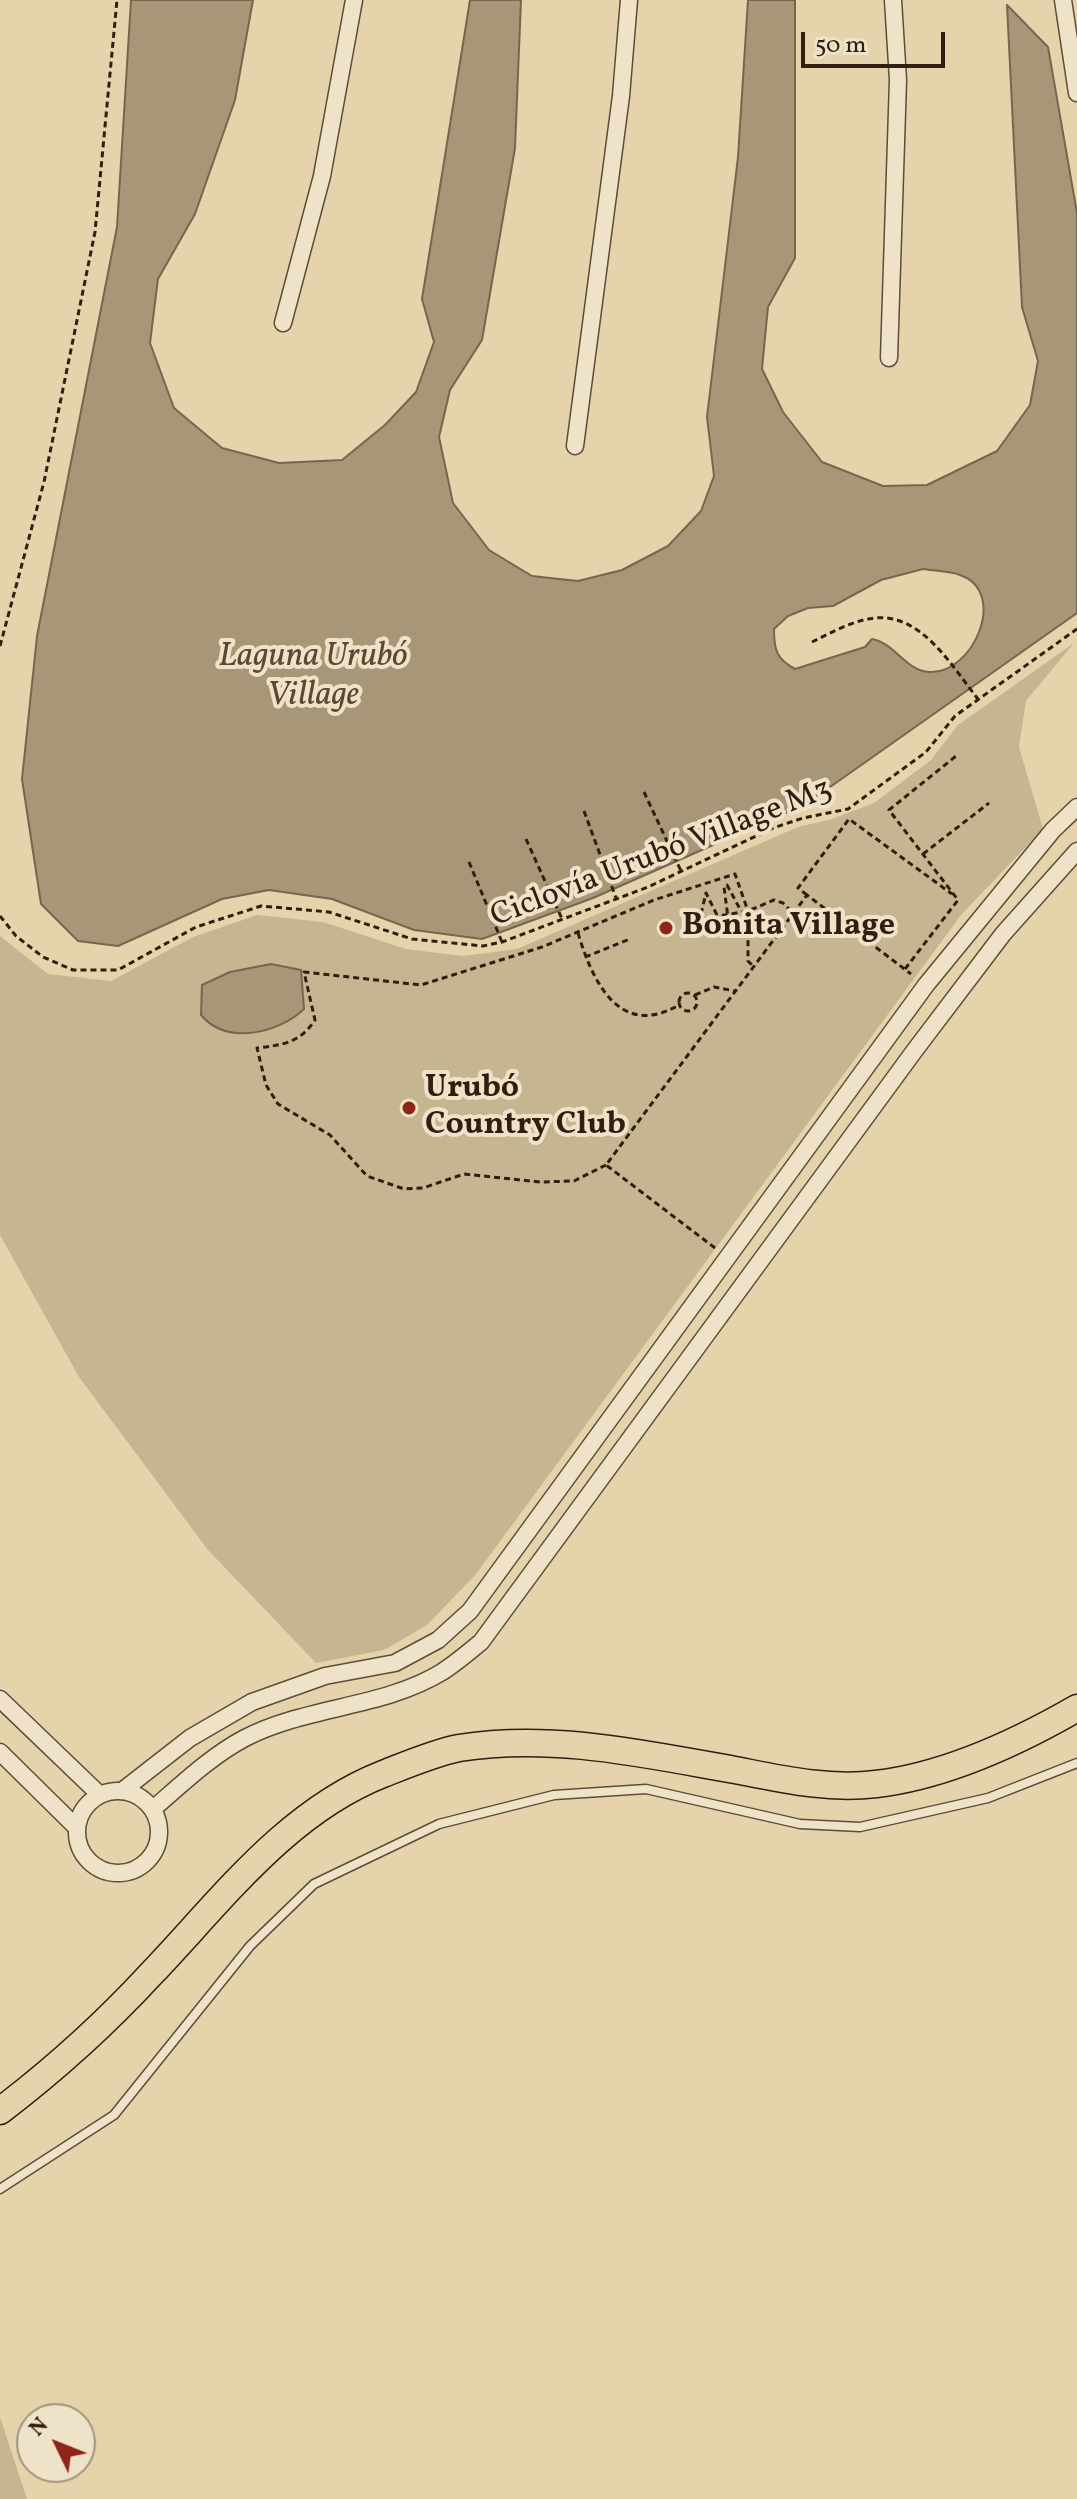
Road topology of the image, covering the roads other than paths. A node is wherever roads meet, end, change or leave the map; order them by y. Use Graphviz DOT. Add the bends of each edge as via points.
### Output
graph roads {
  1 [pos="354,0"];
  2 [pos="629,0"];
  3 [pos="893,0"];
  4 [pos="1063,0"];
  5 [pos="1077,93"];
  6 [pos="283,323"];
  7 [pos="889,358"];
  8 [pos="575,446"];
  9 [pos="1077,807"];
  10 [pos="1077,851"];
  11 [pos="891,1032"];
  12 [pos="915,1050"];
  13 [pos="438,1640"];
  14 [pos="453,1663"];
  15 [pos="0,1699"];
  16 [pos="1077,1708"];
  17 [pos="0,1752"];
  18 [pos="1077,1763"];
  19 [pos="122,1791"];
  20 [pos="100,1795"];
  21 [pos="153,1809"];
  22 [pos="77,1828"];
  23 [pos="0,2111"];
  24 [pos="0,2189"];
  1 -- 6 [label="street" via="322,176"];
  2 -- 8 [label="street"];
  3 -- 7 [label="street" via="898,80"];
  4 -- 5 [label="street"];
  9 -- 11 [label="street" via="973,925"];
  10 -- 12 [label="street" via="1003,934"];
  11 -- 12 [label="street"];
  11 -- 13 [label="street" via="470,1611"];
  12 -- 14 [label="street" via="481,1642"];
  13 -- 14 [label="street"];
  13 -- 19 [label="street" via="395,1663 325,1676 252,1702 190,1738"];
  14 -- 21 [label="street" via="391,1693 246,1738 200,1768"];
  15 -- 20 [label="street"];
  16 -- 23 [label="main road" via="1037,1731 955,1763 876,1784 817,1785 549,1742 458,1748 381,1774 286,1832 71,2056"];
  17 -- 22 [label="street"];
  18 -- 24 [label="lane" via="988,1798 860,1827 800,1824 646,1789 554,1795 439,1824 314,1884 250,1946 114,2115"];
  19 -- 20 [label="street"];
  19 -- 21 [label="street" via="135,1793"];
  20 -- 22 [label="street" via="81,1814"];
  21 -- 22 [label="street" via="160,1836 156,1850 135,1870 121,1874 94,1866 84,1855"];
}
